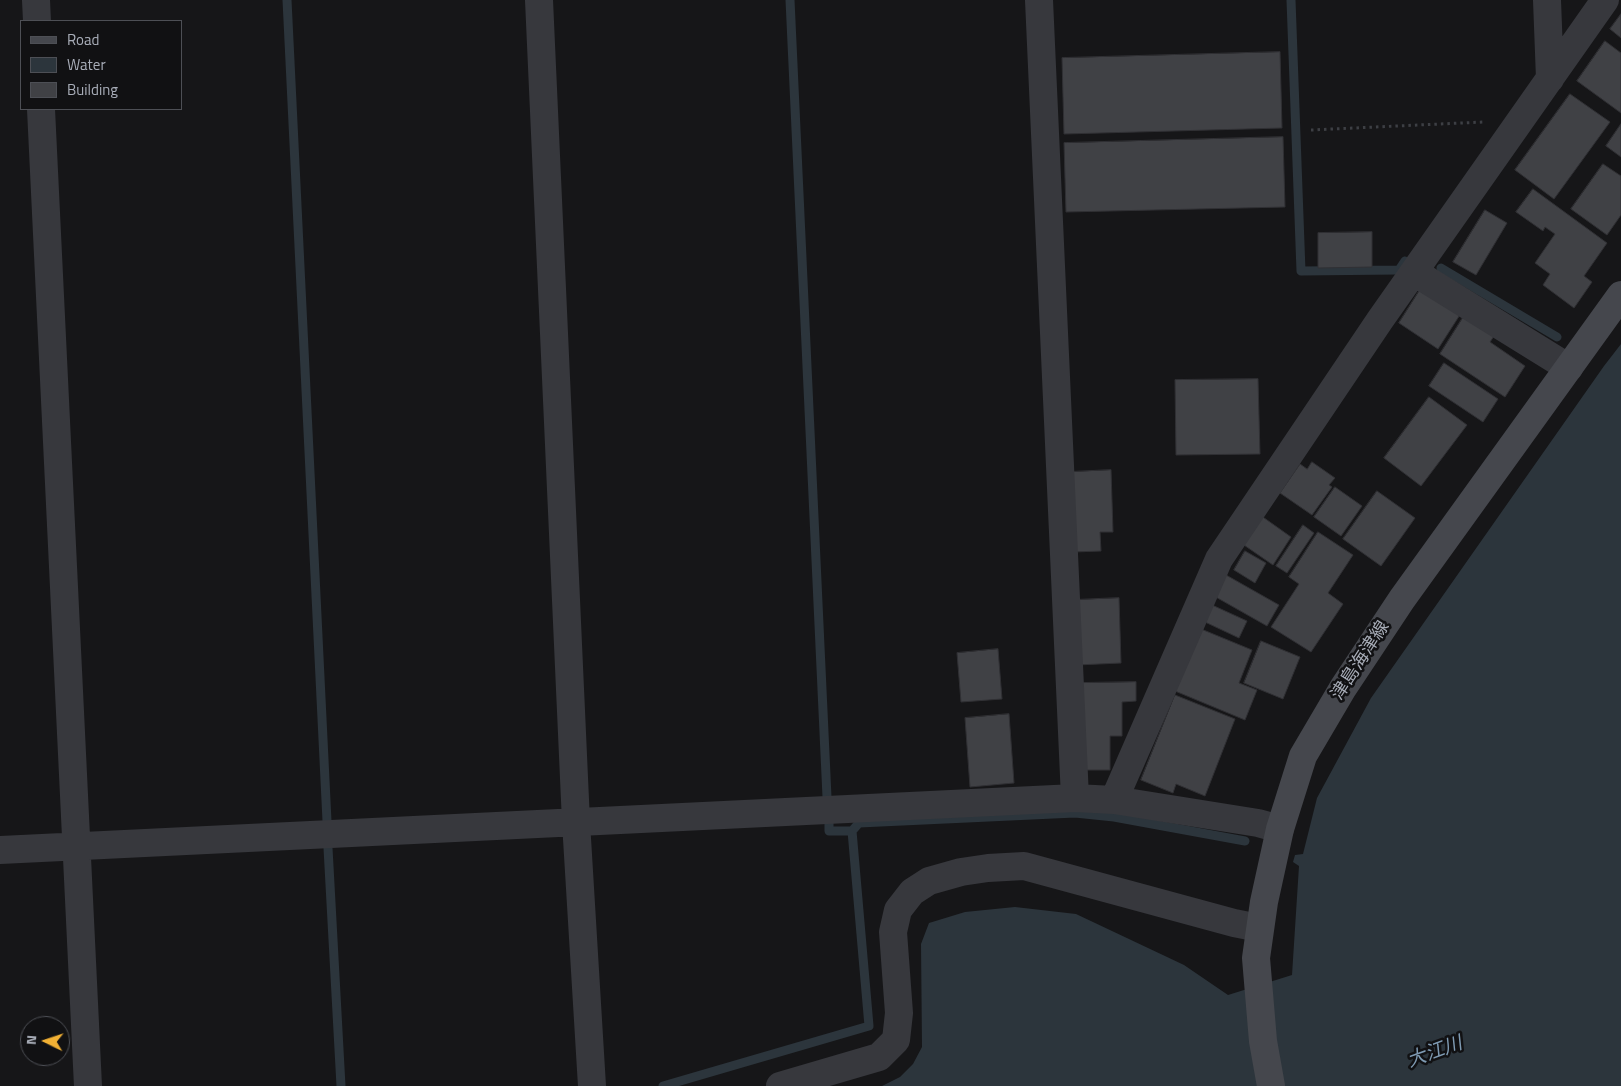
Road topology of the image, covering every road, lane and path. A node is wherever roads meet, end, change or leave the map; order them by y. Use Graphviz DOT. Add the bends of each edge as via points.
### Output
graph roads {
  1 [pos="36,0"];
  2 [pos="539,0"];
  3 [pos="1039,0"];
  4 [pos="1547,0"];
  5 [pos="1605,0"];
  6 [pos="37,20"];
  7 [pos="1550,79"];
  8 [pos="41,110"];
  9 [pos="1516,126"];
  10 [pos="1311,130"];
  11 [pos="1414,272"];
  12 [pos="1621,295"];
  13 [pos="1569,368"];
  14 [pos="1075,798"];
  15 [pos="1114,800"];
  16 [pos="576,822"];
  17 [pos="1280,830"];
  18 [pos="75,846"];
  19 [pos="0,850"];
  20 [pos="1259,928"];
  21 [pos="88,1086"];
  22 [pos="592,1086"];
  23 [pos="780,1086"];
  24 [pos="1271,1086"];
  1 -- 6 [label="street"];
  2 -- 16 [label="street"];
  3 -- 14 [label="street"];
  4 -- 7 [label="street"];
  5 -- 7 [label="street"];
  7 -- 9 [label="street"];
  8 -- 18 [label="street"];
  9 -- 10 [label="path" via="1509,121"];
  9 -- 11 [label="street"];
  11 -- 13 [label="street"];
  11 -- 15 [label="street" via="1218,559"];
  12 -- 13 [label="main road, 津島海津線"];
  13 -- 17 [label="main road, 津島海津線" via="1402,599 1343,688 1303,756"];
  14 -- 15 [label="street"];
  14 -- 16 [label="street"];
  15 -- 17 [label="street" via="1258,823"];
  16 -- 18 [label="street"];
  16 -- 22 [label="street"];
  17 -- 20 [label="main road, 津島海津線"];
  18 -- 19 [label="street"];
  18 -- 21 [label="street"];
  20 -- 23 [label="street" via="1234,924 1024,866 961,872 929,881 912,892 898,910 893,932 900,1013 896,1040 879,1057"];
  20 -- 24 [label="main road, 津島海津線" via="1256,958 1263,1041"];
}
